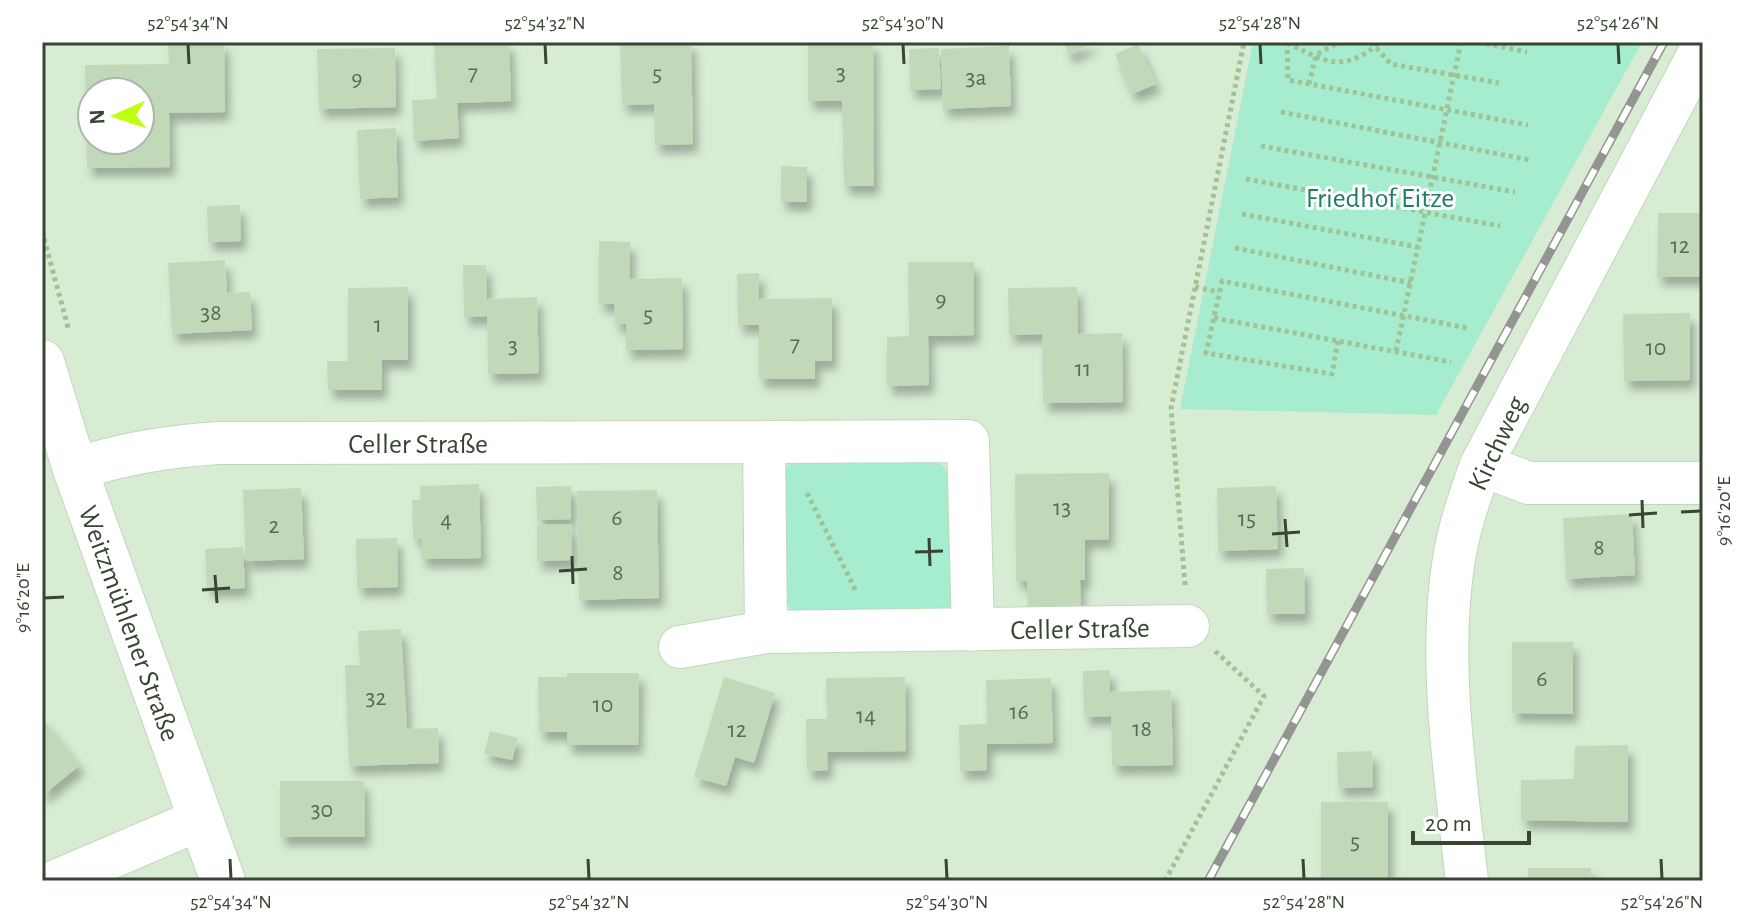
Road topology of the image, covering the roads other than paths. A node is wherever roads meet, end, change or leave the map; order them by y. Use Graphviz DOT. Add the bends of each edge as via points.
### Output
graph roads {
  1 [pos="1703,46"];
  2 [pos="42,362"];
  3 [pos="772,442"];
  4 [pos="1481,465"];
  5 [pos="75,469"];
  6 [pos="1703,483"];
  7 [pos="1188,626"];
  8 [pos="973,630"];
  9 [pos="766,632"];
  10 [pos="680,647"];
  11 [pos="201,819"];
  12 [pos="56,881"];
  13 [pos="223,881"];
  14 [pos="1467,881"];
  1 -- 4 [label="street, Kirchweg"];
  2 -- 5 [label="street, Weitzmühlener Straße"];
  3 -- 5 [label="street, Celler Straße" via="218,443 171,446"];
  3 -- 8 [label="street, Celler Straße" via="968,441"];
  3 -- 9 [label="street"];
  4 -- 6 [label="street" via="1529,483"];
  4 -- 14 [label="street, Kirchweg" via="1453,560 1448,641"];
  5 -- 11 [label="street, Weitzmühlener Straße"];
  7 -- 8 [label="street, Celler Straße"];
  8 -- 9 [label="street, Celler Straße"];
  9 -- 10 [label="street, Celler Straße"];
  11 -- 12 [label="street"];
  11 -- 13 [label="street, Weitzmühlener Straße"];
}
